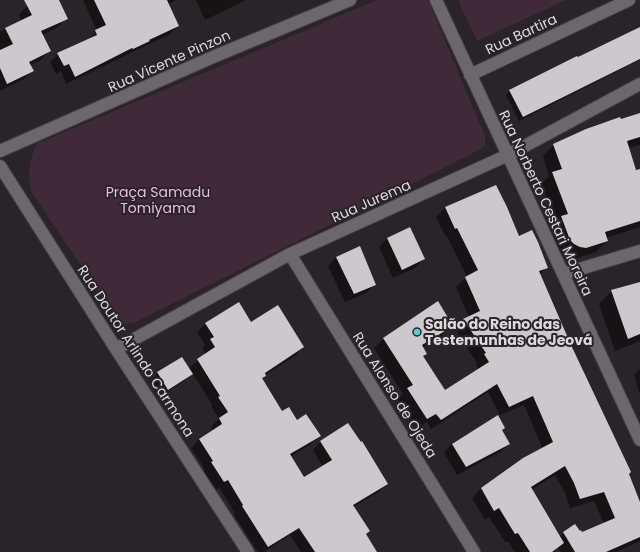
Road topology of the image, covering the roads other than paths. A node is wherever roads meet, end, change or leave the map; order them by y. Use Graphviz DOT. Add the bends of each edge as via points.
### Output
graph roads {
  1 [pos="350,0"];
  2 [pos="436,0"];
  3 [pos="629,0"];
  4 [pos="470,75"];
  5 [pos="640,84"];
  6 [pos="0,151"];
  7 [pos="508,155"];
  8 [pos="0,166"];
  9 [pos="640,251"];
  10 [pos="290,254"];
  11 [pos="563,274"];
  12 [pos="116,349"];
  13 [pos="640,439"];
  14 [pos="248,552"];
  15 [pos="474,552"];
  1 -- 6 [label="street, Rua Vicente Pinzon"];
  2 -- 4 [label="street, Rua Norberto Cestari Moreira"];
  3 -- 4 [label="street, Rua Bartira"];
  4 -- 7 [label="street, Rua Norberto Cestari Moreira"];
  5 -- 7 [label="street, Rua Jurema"];
  7 -- 10 [label="street, Rua Jurema"];
  7 -- 11 [label="street, Rua Norberto Cestari Moreira"];
  8 -- 12 [label="street, Rua Doutor Arlindo Carmona"];
  9 -- 11 [label="street"];
  10 -- 12 [label="street, Rua Jurema"];
  10 -- 15 [label="street, Rua Alonso de Ojeda"];
  11 -- 13 [label="street, Rua Norberto Cestari Moreira"];
  12 -- 14 [label="street, Rua Doutor Arlindo Carmona"];
}
